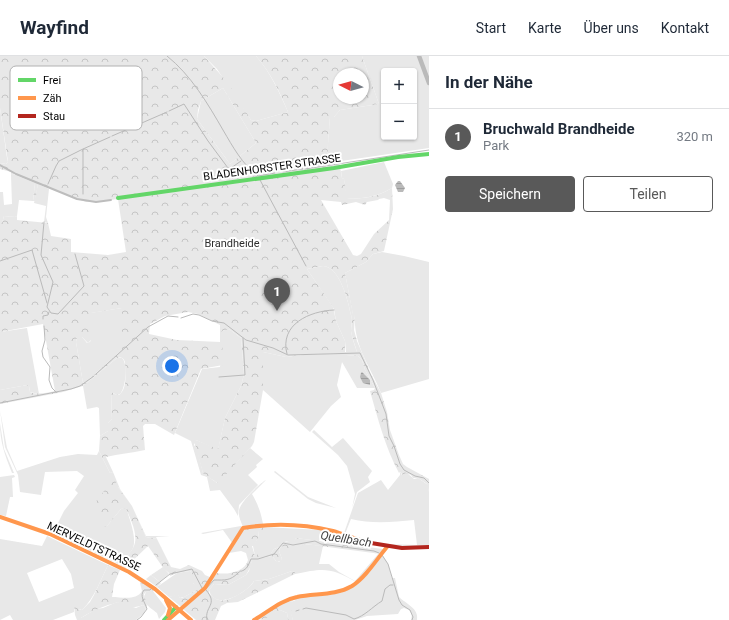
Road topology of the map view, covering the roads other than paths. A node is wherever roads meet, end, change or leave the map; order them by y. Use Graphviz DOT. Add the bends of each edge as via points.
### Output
graph roads {
  1 [pos="429,154"];
  2 [pos="0,166"];
  3 [pos="118,198"];
  4 [pos="111,200"];
  5 [pos="0,518"];
  6 [pos="429,547"];
  7 [pos="385,548"];
  8 [pos="165,597"];
  9 [pos="178,609"];
  10 [pos="168,618"];
  11 [pos="164,620"];
  12 [pos="191,620"];
  13 [pos="254,620"];
  1 -- 3 [label="street, BLADENHORSTER STRASSE"];
  2 -- 4 [label="street" via="77,199 96,202"];
  5 -- 8 [label="street, MERVELDTSTRASSE" via="50,534 129,572"];
  6 -- 7 [label="street"];
  7 -- 9 [label="street" via="325,530 273,526 242,528 205,588"];
  7 -- 13 [label="street" via="353,585 335,591 288,599"];
  8 -- 9 [label="street, MERVELDTSTRASSE"];
  8 -- 10 [label="street" via="170,608"];
  9 -- 10 [label="street"];
  9 -- 12 [label="street, MERVELDTSTRASSE"];
  10 -- 11 [label="street"];
}
